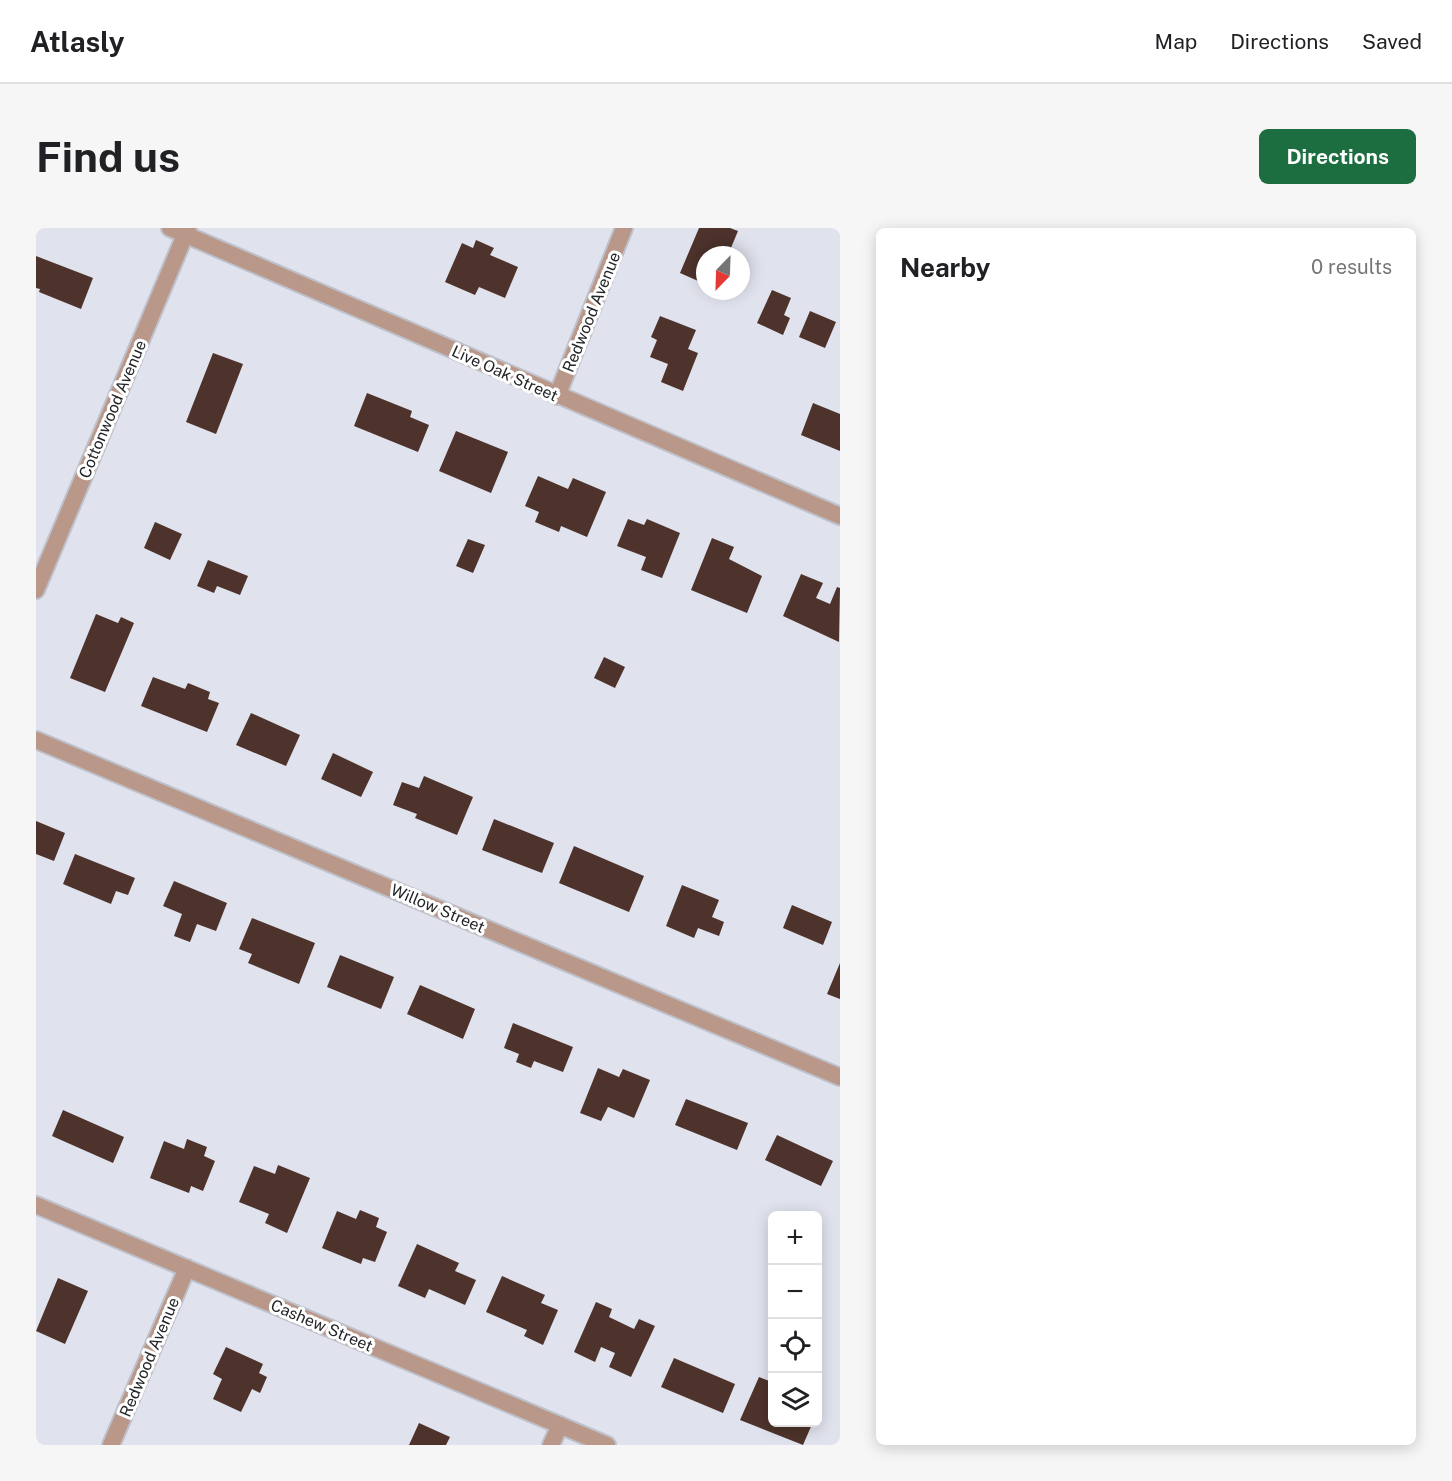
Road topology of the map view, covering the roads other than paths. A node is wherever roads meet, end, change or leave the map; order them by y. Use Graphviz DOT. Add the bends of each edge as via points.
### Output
graph roads {
  1 [pos="624,228"];
  2 [pos="181,230"];
  3 [pos="557,396"];
  4 [pos="840,516"];
  5 [pos="36,590"];
  6 [pos="36,740"];
  7 [pos="840,1077"];
  8 [pos="36,1205"];
  9 [pos="187,1268"];
  10 [pos="560,1425"];
  11 [pos="111,1445"];
  12 [pos="551,1445"];
  13 [pos="607,1445"];
  1 -- 3 [label="street, Redwood Avenue"];
  2 -- 3 [label="street, Live Oak Street"];
  2 -- 5 [label="street, Cottonwood Avenue"];
  3 -- 4 [label="street, Live Oak Street"];
  6 -- 7 [label="street, Willow Street"];
  8 -- 9 [label="street, Cashew Street"];
  9 -- 10 [label="street, Cashew Street"];
  9 -- 11 [label="street, Redwood Avenue"];
  10 -- 12 [label="street"];
  10 -- 13 [label="street, Cashew Street"];
}
